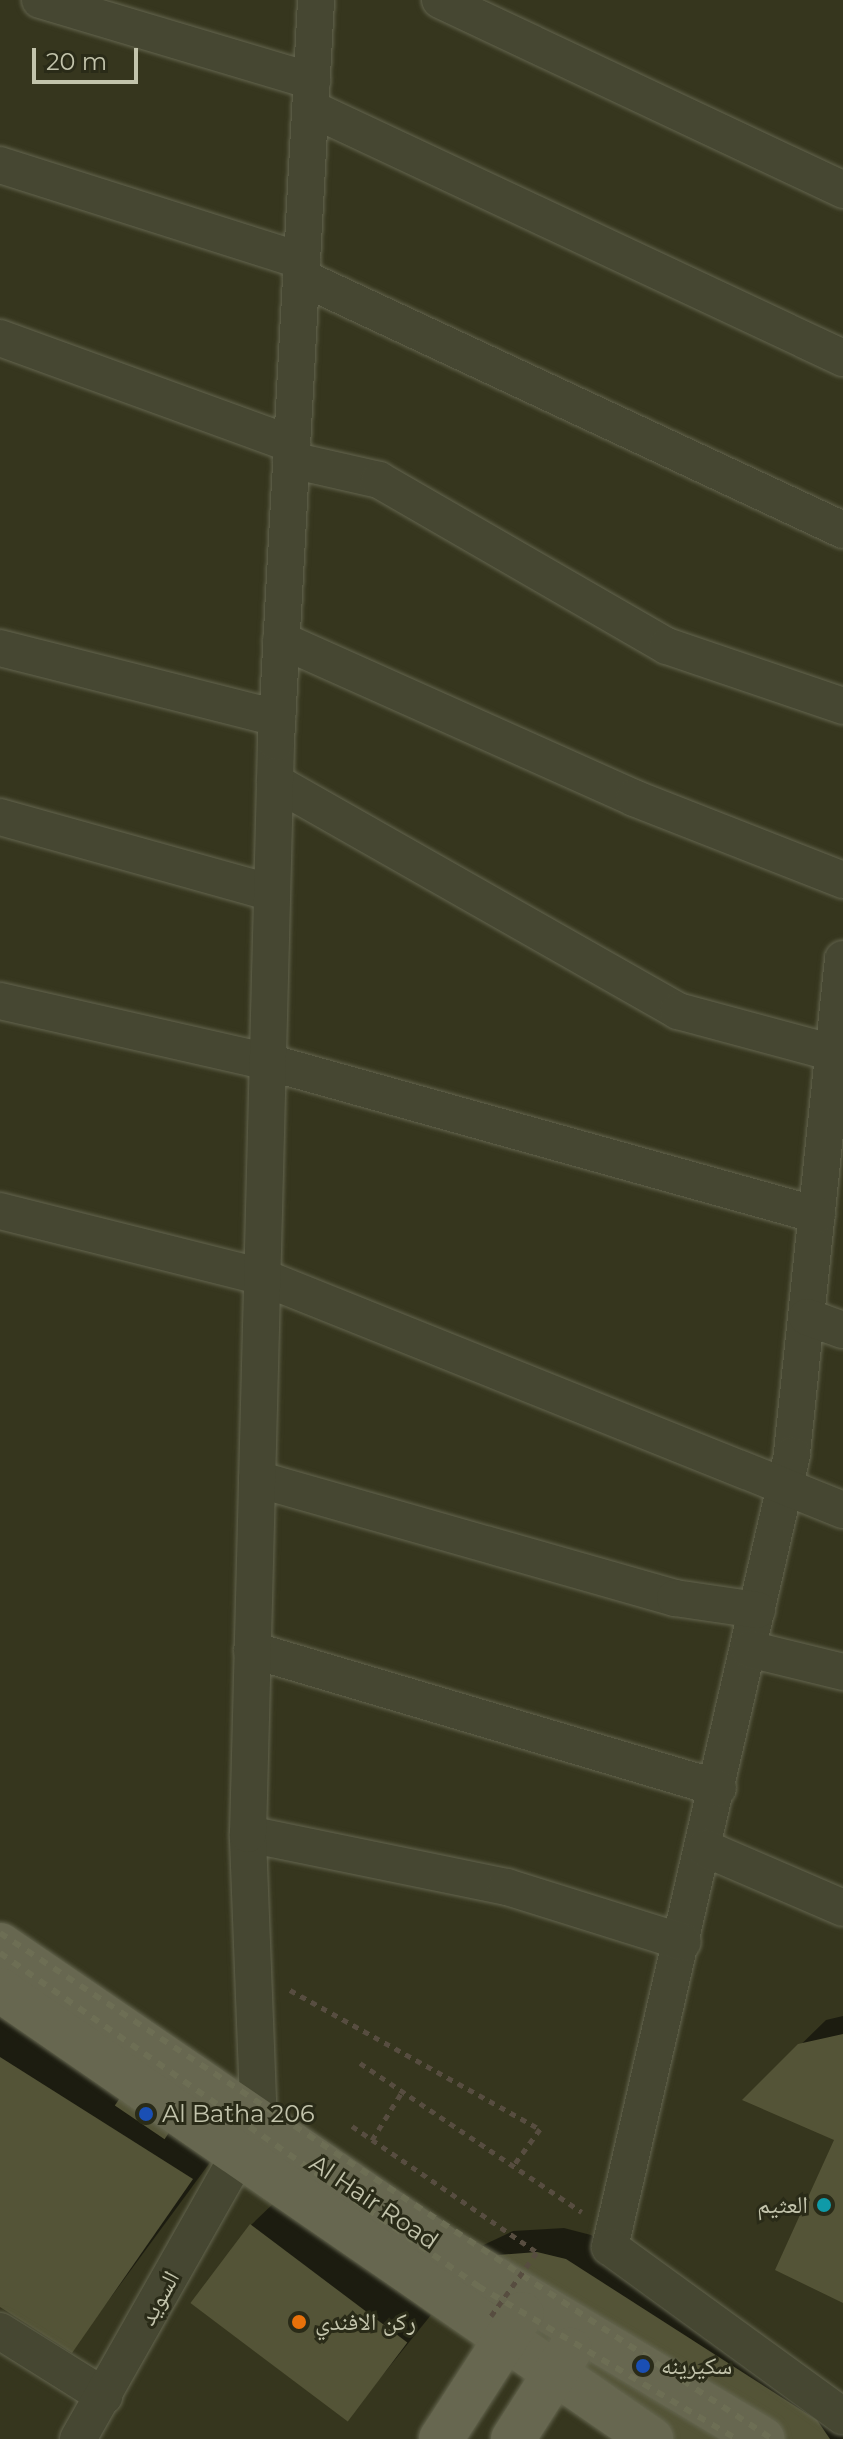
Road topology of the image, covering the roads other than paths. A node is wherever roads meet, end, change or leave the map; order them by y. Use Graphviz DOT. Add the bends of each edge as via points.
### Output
graph roads {
  1 [pos="40,0"];
  2 [pos="316,0"];
  3 [pos="440,0"];
  4 [pos="311,95"];
  5 [pos="0,165"];
  6 [pos="843,190"];
  7 [pos="302,269"];
  8 [pos="0,338"];
  9 [pos="843,358"];
  10 [pos="292,452"];
  11 [pos="843,530"];
  12 [pos="281,640"];
  13 [pos="0,648"];
  14 [pos="843,706"];
  15 [pos="277,718"];
  16 [pos="275,782"];
  17 [pos="0,817"];
  18 [pos="843,880"];
  19 [pos="272,893"];
  20 [pos="842,983"];
  21 [pos="0,1001"];
  22 [pos="834,1053"];
  23 [pos="268,1062"];
  24 [pos="833,1160"];
  25 [pos="0,1211"];
  26 [pos="817,1215"];
  27 [pos="262,1277"];
  28 [pos="807,1317"];
  29 [pos="843,1330"];
  30 [pos="257,1479"];
  31 [pos="785,1487"];
  32 [pos="843,1510"];
  33 [pos="757,1610"];
  34 [pos="749,1649"];
  35 [pos="252,1650"];
  36 [pos="843,1672"];
  37 [pos="718,1788"];
  38 [pos="248,1834"];
  39 [pos="704,1848"];
  40 [pos="843,1908"];
  41 [pos="683,1942"];
  42 [pos="0,1945"];
  43 [pos="0,1990"];
  44 [pos="248,2141"];
  45 [pos="533,2299"];
  46 [pos="498,2327"];
  47 [pos="582,2329"];
  48 [pos="0,2331"];
  49 [pos="555,2374"];
  50 [pos="104,2396"];
  51 [pos="465,2404"];
  52 [pos="843,2416"];
  53 [pos="517,2433"];
  54 [pos="78,2439"];
  55 [pos="441,2439"];
  56 [pos="651,2439"];
  57 [pos="763,2439"];
  1 -- 4 [label="street"];
  2 -- 4 [label="street"];
  3 -- 6 [label="street"];
  4 -- 7 [label="street"];
  4 -- 9 [label="street"];
  5 -- 7 [label="street"];
  7 -- 10 [label="street"];
  7 -- 11 [label="street"];
  8 -- 10 [label="street"];
  10 -- 12 [label="street"];
  10 -- 14 [label="street" via="379,480 667,646"];
  12 -- 15 [label="street"];
  12 -- 18 [label="street" via="634,798"];
  13 -- 15 [label="street"];
  15 -- 16 [label="street"];
  16 -- 19 [label="street"];
  16 -- 22 [label="street" via="678,1011"];
  17 -- 19 [label="street"];
  19 -- 23 [label="street"];
  20 -- 22 [label="street"];
  21 -- 23 [label="street"];
  22 -- 24 [label="street"];
  23 -- 26 [label="street"];
  23 -- 27 [label="street"];
  24 -- 26 [label="street"];
  25 -- 27 [label="street"];
  26 -- 28 [label="street"];
  27 -- 30 [label="street"];
  27 -- 31 [label="street"];
  28 -- 29 [label="street"];
  28 -- 31 [label="street"];
  30 -- 33 [label="street" via="675,1598"];
  30 -- 35 [label="street"];
  31 -- 32 [label="street"];
  31 -- 33 [label="street"];
  33 -- 34 [label="street"];
  34 -- 36 [label="street"];
  34 -- 37 [label="street"];
  35 -- 37 [label="street"];
  35 -- 38 [label="street"];
  37 -- 39 [label="street"];
  38 -- 41 [label="street" via="507,1887"];
  38 -- 44 [label="street" via="259,1971"];
  39 -- 40 [label="street"];
  39 -- 41 [label="street"];
  41 -- 52 [label="street" via="612,2240"];
  42 -- 44 [label="main road, Al Hair Road"];
  43 -- 44 [label="main road, Al Hair Road"];
  44 -- 45 [label="main road, Al Hair Road"];
  44 -- 46 [label="main road, Al Hair Road"];
  44 -- 50 [label="street, السويد"];
  45 -- 46 [label="main road"];
  45 -- 47 [label="main road, Al Hair Road"];
  46 -- 49 [label="main road, Al Hair Road"];
  46 -- 51 [label="main road"];
  47 -- 49 [label="main road"];
  47 -- 57 [label="main road, Al Hair Road"];
  48 -- 50 [label="street"];
  49 -- 53 [label="main road"];
  49 -- 56 [label="main road, Al Hair Road"];
  50 -- 54 [label="street, السويد"];
  51 -- 53 [label="main road" via="490,2400"];
  51 -- 55 [label="main road"];
}
